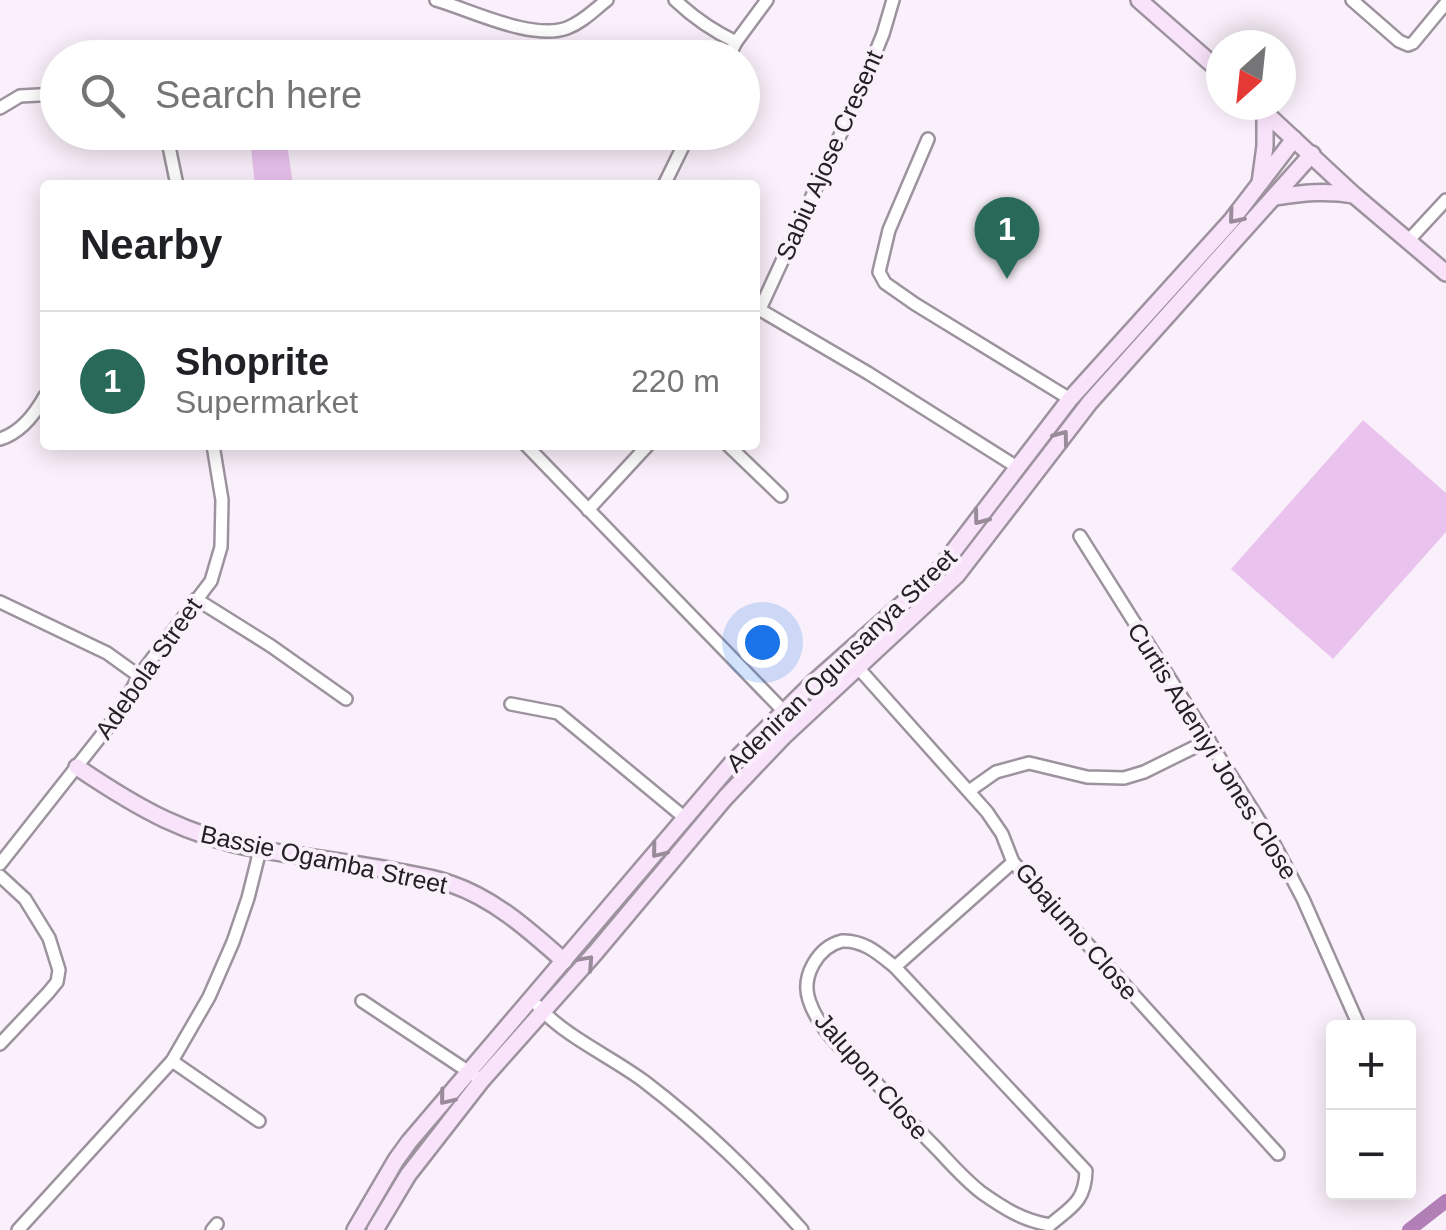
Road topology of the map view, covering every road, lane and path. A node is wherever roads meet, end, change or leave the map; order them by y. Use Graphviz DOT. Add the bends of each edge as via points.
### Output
graph roads {
  1 [pos="436,0"];
  2 [pos="607,0"];
  3 [pos="675,0"];
  4 [pos="766,0"];
  5 [pos="893,0"];
  6 [pos="1138,0"];
  7 [pos="1352,0"];
  8 [pos="1446,2"];
  9 [pos="732,40"];
  10 [pos="737,40"];
  11 [pos="1206,59"];
  12 [pos="40,95"];
  13 [pos="0,108"];
  14 [pos="1262,120"];
  15 [pos="1273,120"];
  16 [pos="928,139"];
  17 [pos="1294,139"];
  18 [pos="170,150"];
  19 [pos="681,150"];
  20 [pos="1312,154"];
  21 [pos="177,180"];
  22 [pos="666,180"];
  23 [pos="1260,186"];
  24 [pos="1354,195"];
  25 [pos="1275,197"];
  26 [pos="1446,200"];
  27 [pos="1408,241"];
  28 [pos="1446,273"];
  29 [pos="760,304"];
  30 [pos="760,309"];
  31 [pos="1115,349"];
  32 [pos="1129,360"];
  33 [pos="1070,399"];
  34 [pos="40,403"];
  35 [pos="0,440"];
  36 [pos="214,450"];
  37 [pos="531,450"];
  38 [pos="643,450"];
  39 [pos="733,450"];
  40 [pos="1017,468"];
  41 [pos="782,496"];
  42 [pos="588,510"];
  43 [pos="1080,536"];
  44 [pos="196,598"];
  45 [pos="0,602"];
  46 [pos="852,661"];
  47 [pos="139,676"];
  48 [pos="346,699"];
  49 [pos="511,704"];
  50 [pos="784,712"];
  51 [pos="797,724"];
  52 [pos="1208,740"];
  53 [pos="77,767"];
  54 [pos="969,791"];
  55 [pos="685,818"];
  56 [pos="260,850"];
  57 [pos="1014,862"];
  58 [pos="0,864"];
  59 [pos="0,876"];
  60 [pos="564,961"];
  61 [pos="895,967"];
  62 [pos="362,1002"];
  63 [pos="537,1004"];
  64 [pos="1356,1020"];
  65 [pos="0,1044"];
  66 [pos="172,1061"];
  67 [pos="475,1076"];
  68 [pos="259,1121"];
  69 [pos="1278,1154"];
  70 [pos="1052,1228"];
  71 [pos="18,1230"];
  72 [pos="355,1230"];
  73 [pos="375,1230"];
  74 [pos="802,1230"];
  1 -- 2 [label="street" via="552,31"];
  3 -- 9 [label="street"];
  4 -- 10 [label="street"];
  5 -- 29 [label="street, Sabiu Ajose Cresent" via="854,105"];
  6 -- 11 [label="main road"];
  7 -- 8 [label="street" via="1408,45"];
  12 -- 13 [label="street" via="20,96"];
  14 -- 23 [label="main road"];
  15 -- 17 [label="main road"];
  16 -- 33 [label="street" via="889,230 879,272 915,304"];
  17 -- 20 [label="main road"];
  17 -- 23 [label="main road, Adeniran Ogunsanya Street"];
  18 -- 21 [label="street"];
  19 -- 22 [label="street"];
  20 -- 24 [label="main road"];
  20 -- 25 [label="main road, Adeniran Ogunsanya Street"];
  23 -- 31 [label="main road, Adeniran Ogunsanya Street, one-way"];
  24 -- 25 [label="main road"];
  24 -- 27 [label="main road"];
  25 -- 32 [label="main road, Adeniran Ogunsanya Street"];
  26 -- 27 [label="street"];
  27 -- 28 [label="main road"];
  30 -- 40 [label="street"];
  31 -- 32 [label="main road"];
  31 -- 33 [label="main road, Adeniran Ogunsanya Street"];
  46 -- 32 [label="main road, Adeniran Ogunsanya Street, one-way" via="957,575"];
  33 -- 40 [label="main road, Adeniran Ogunsanya Street"];
  34 -- 35 [label="street" via="12,436"];
  36 -- 44 [label="street, Adebola Street" via="221,547 210,581"];
  37 -- 42 [label="street"];
  38 -- 42 [label="street"];
  39 -- 41 [label="street"];
  40 -- 46 [label="main road, Adeniran Ogunsanya Street, one-way" via="936,574"];
  42 -- 50 [label="street"];
  43 -- 52 [label="street, Curtis Adeniyi Jones Close"];
  44 -- 47 [label="street, Adebola Street"];
  44 -- 48 [label="street"];
  45 -- 47 [label="street"];
  46 -- 50 [label="main road, Adeniran Ogunsanya Street" via="813,683"];
  46 -- 51 [label="main road, Adeniran Ogunsanya Street"];
  46 -- 54 [label="street, Gbajumo Close"];
  47 -- 53 [label="street, Adebola Street"];
  49 -- 55 [label="street" via="558,713"];
  50 -- 51 [label="street"];
  50 -- 55 [label="main road, Adeniran Ogunsanya Street"];
  63 -- 51 [label="main road, Adeniran Ogunsanya Street, one-way" via="595,953 725,798"];
  52 -- 54 [label="street" via="1124,778 1087,777 1029,762 996,772"];
  52 -- 64 [label="street, Curtis Adeniyi Jones Close" via="1274,844"];
  53 -- 56 [label="main road, Bassie Ogamba Street" via="172,824"];
  53 -- 58 [label="street, Adebola Street"];
  54 -- 57 [label="street, Gbajumo Close"];
  55 -- 60 [label="main road, Adeniran Ogunsanya Street, one-way"];
  56 -- 60 [label="main road, Bassie Ogamba Street" via="452,884 510,915"];
  56 -- 66 [label="street" via="234,942"];
  57 -- 61 [label="street"];
  57 -- 69 [label="street, Gbajumo Close"];
  59 -- 65 [label="street" via="25,899 59,970 57,982"];
  60 -- 63 [label="main road, Adeniran Ogunsanya Street"];
  61 -- 70 [label="street, Jalupon Close" via="1086,1171 1080,1199"];
  61 -- 70 [label="street, Jalupon Close" via="854,941 830,944 805,985 809,1003 824,1029 962,1176 1028,1221"];
  62 -- 67 [label="street"];
  63 -- 67 [label="main road, Adeniran Ogunsanya Street"];
  63 -- 74 [label="street" via="710,1134"];
  66 -- 68 [label="street"];
  66 -- 71 [label="street"];
  67 -- 72 [label="main road, Adeniran Ogunsanya Street, one-way" via="396,1160"];
  67 -- 73 [label="main road, Adeniran Ogunsanya Street"];
}
